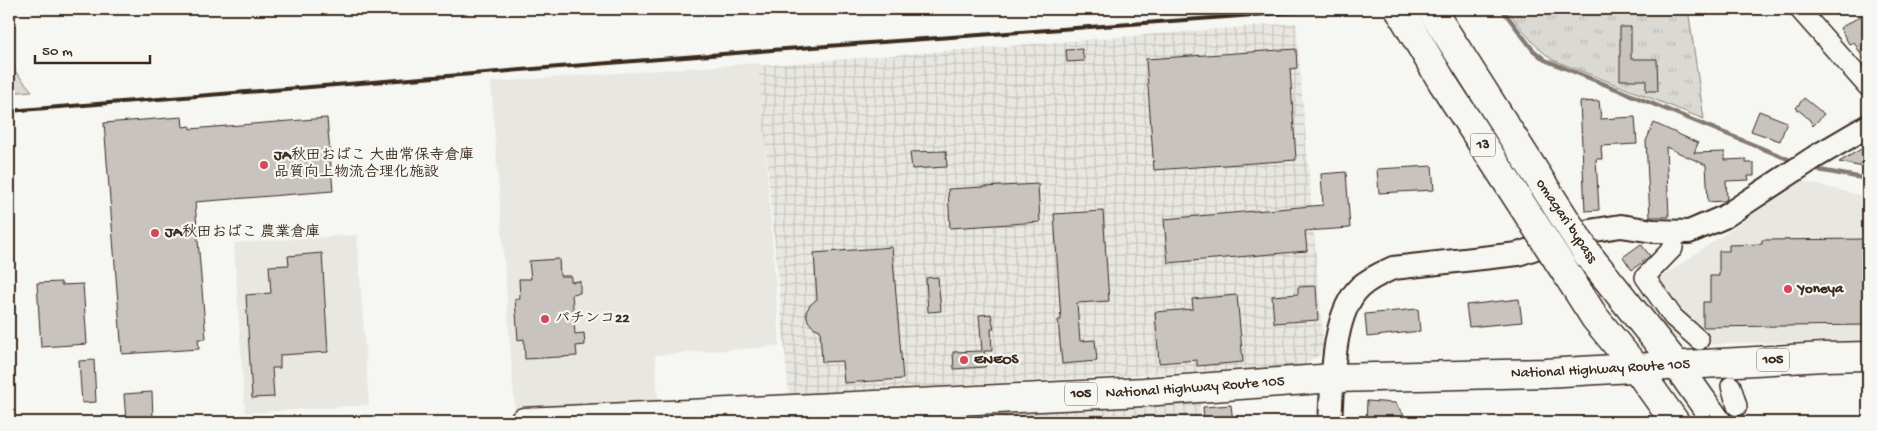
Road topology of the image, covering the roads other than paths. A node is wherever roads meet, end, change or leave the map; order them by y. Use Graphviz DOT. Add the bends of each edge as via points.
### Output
graph roads {
  1 [pos="1399,9"];
  2 [pos="1431,9"];
  3 [pos="1799,9"];
  4 [pos="1868,87"];
  5 [pos="1868,126"];
  6 [pos="1674,232"];
  7 [pos="1699,340"];
  8 [pos="1868,356"];
  9 [pos="1678,366"];
  10 [pos="1637,369"];
  11 [pos="1334,378"];
  12 [pos="1731,386"];
  13 [pos="918,412"];
  14 [pos="1727,414"];
  15 [pos="524,422"];
  16 [pos="1330,422"];
  17 [pos="1675,422"];
  1 -- 10 [label="highway, omagari bypass / 13, bridge" via="1595,318"];
  2 -- 9 [label="highway, omagari bypass / 13, bridge" via="1588,255"];
  3 -- 4 [label="street"];
  5 -- 6 [label="street" via="1724,217 1689,232"];
  6 -- 7 [label="street" via="1674,248 1645,278 1673,317"];
  6 -- 11 [label="street" via="1620,226 1583,232 1518,254 1394,268 1376,275 1360,287 1348,304 1338,332"];
  8 -- 9 [label="highway, National Highway Route 105 / 105"];
  9 -- 10 [label="highway, National Highway Route 105 / 105"];
  9 -- 14 [label="highway, omagari bypass / 13"];
  10 -- 11 [label="highway, National Highway Route 105 / 105"];
  10 -- 17 [label="highway, omagari bypass / 13"];
  11 -- 13 [label="highway, National Highway Route 105 / 105"];
  11 -- 16 [label="street"];
  12 -- 14 [label="street"];
  13 -- 15 [label="highway, National Highway Route 105 / 105"];
}
